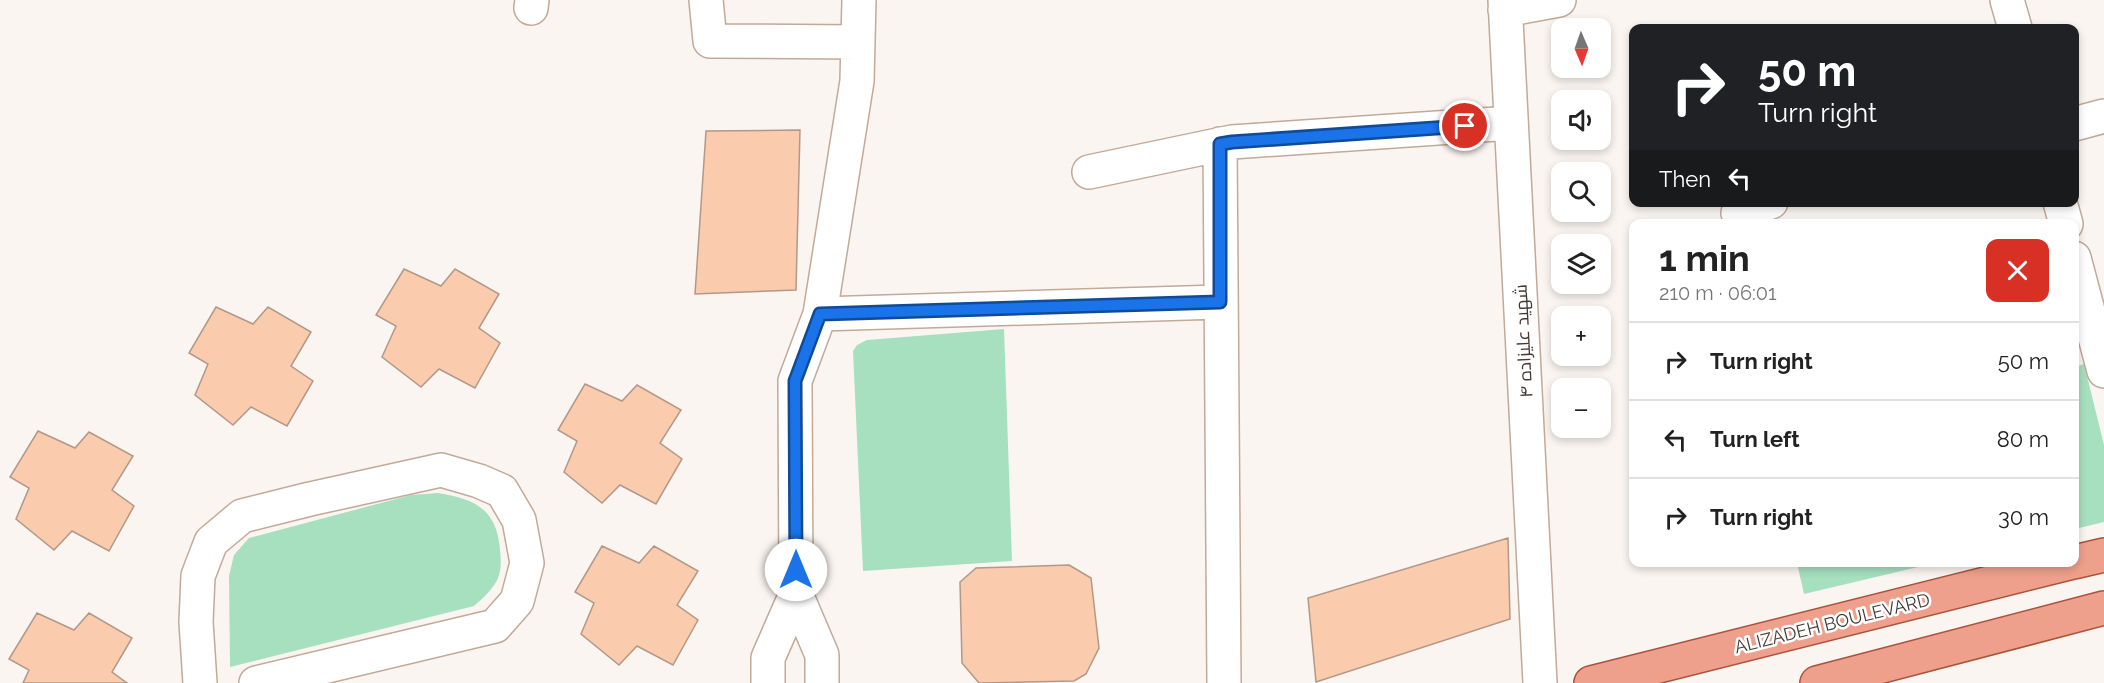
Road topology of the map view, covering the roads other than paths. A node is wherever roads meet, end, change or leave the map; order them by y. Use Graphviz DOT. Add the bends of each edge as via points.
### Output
graph roads {
  1 [pos="706,0"];
  2 [pos="859,0"];
  3 [pos="1559,0"];
  4 [pos="2007,0"];
  5 [pos="1505,5"];
  6 [pos="2014,24"];
  7 [pos="858,42"];
  8 [pos="2104,116"];
  9 [pos="1511,123"];
  10 [pos="2079,123"];
  11 [pos="1220,144"];
  12 [pos="1089,172"];
  13 [pos="2079,280"];
  14 [pos="1220,302"];
  15 [pos="820,314"];
  16 [pos="2095,350"];
  17 [pos="2104,555"];
  18 [pos="2079,561"];
  19 [pos="2054,567"];
  20 [pos="796,594"];
  21 [pos="2104,608"];
  22 [pos="200,683"];
  23 [pos="256,683"];
  24 [pos="768,683"];
  25 [pos="822,683"];
  26 [pos="1224,683"];
  27 [pos="1540,683"];
  28 [pos="1591,683"];
  29 [pos="1817,683"];
  1 -- 7 [label="street" via="710,41"];
  2 -- 7 [label="street"];
  3 -- 5 [label="street"];
  4 -- 6 [label="street"];
  5 -- 9 [label="street, شهید علیزاده ۴"];
  7 -- 15 [label="street" via="857,81"];
  8 -- 10 [label="street"];
  9 -- 11 [label="street"];
  9 -- 27 [label="street, شهید علیزاده ۴"];
  11 -- 12 [label="street"];
  11 -- 14 [label="street"];
  13 -- 16 [label="street"];
  14 -- 15 [label="street"];
  14 -- 26 [label="street"];
  15 -- 20 [label="street" via="795,381"];
  17 -- 18 [label="main road, ALIZADEH BOULEVARD"];
  19 -- 28 [label="main road, ALIZADEH BOULEVARD"];
  20 -- 24 [label="street" via="768,658"];
  20 -- 25 [label="street" via="822,655"];
  21 -- 29 [label="main road"];
  22 -- 23 [label="street" via="198,576 211,542 242,516 441,470 502,491 519,520 527,563 518,601 495,626"];
}
